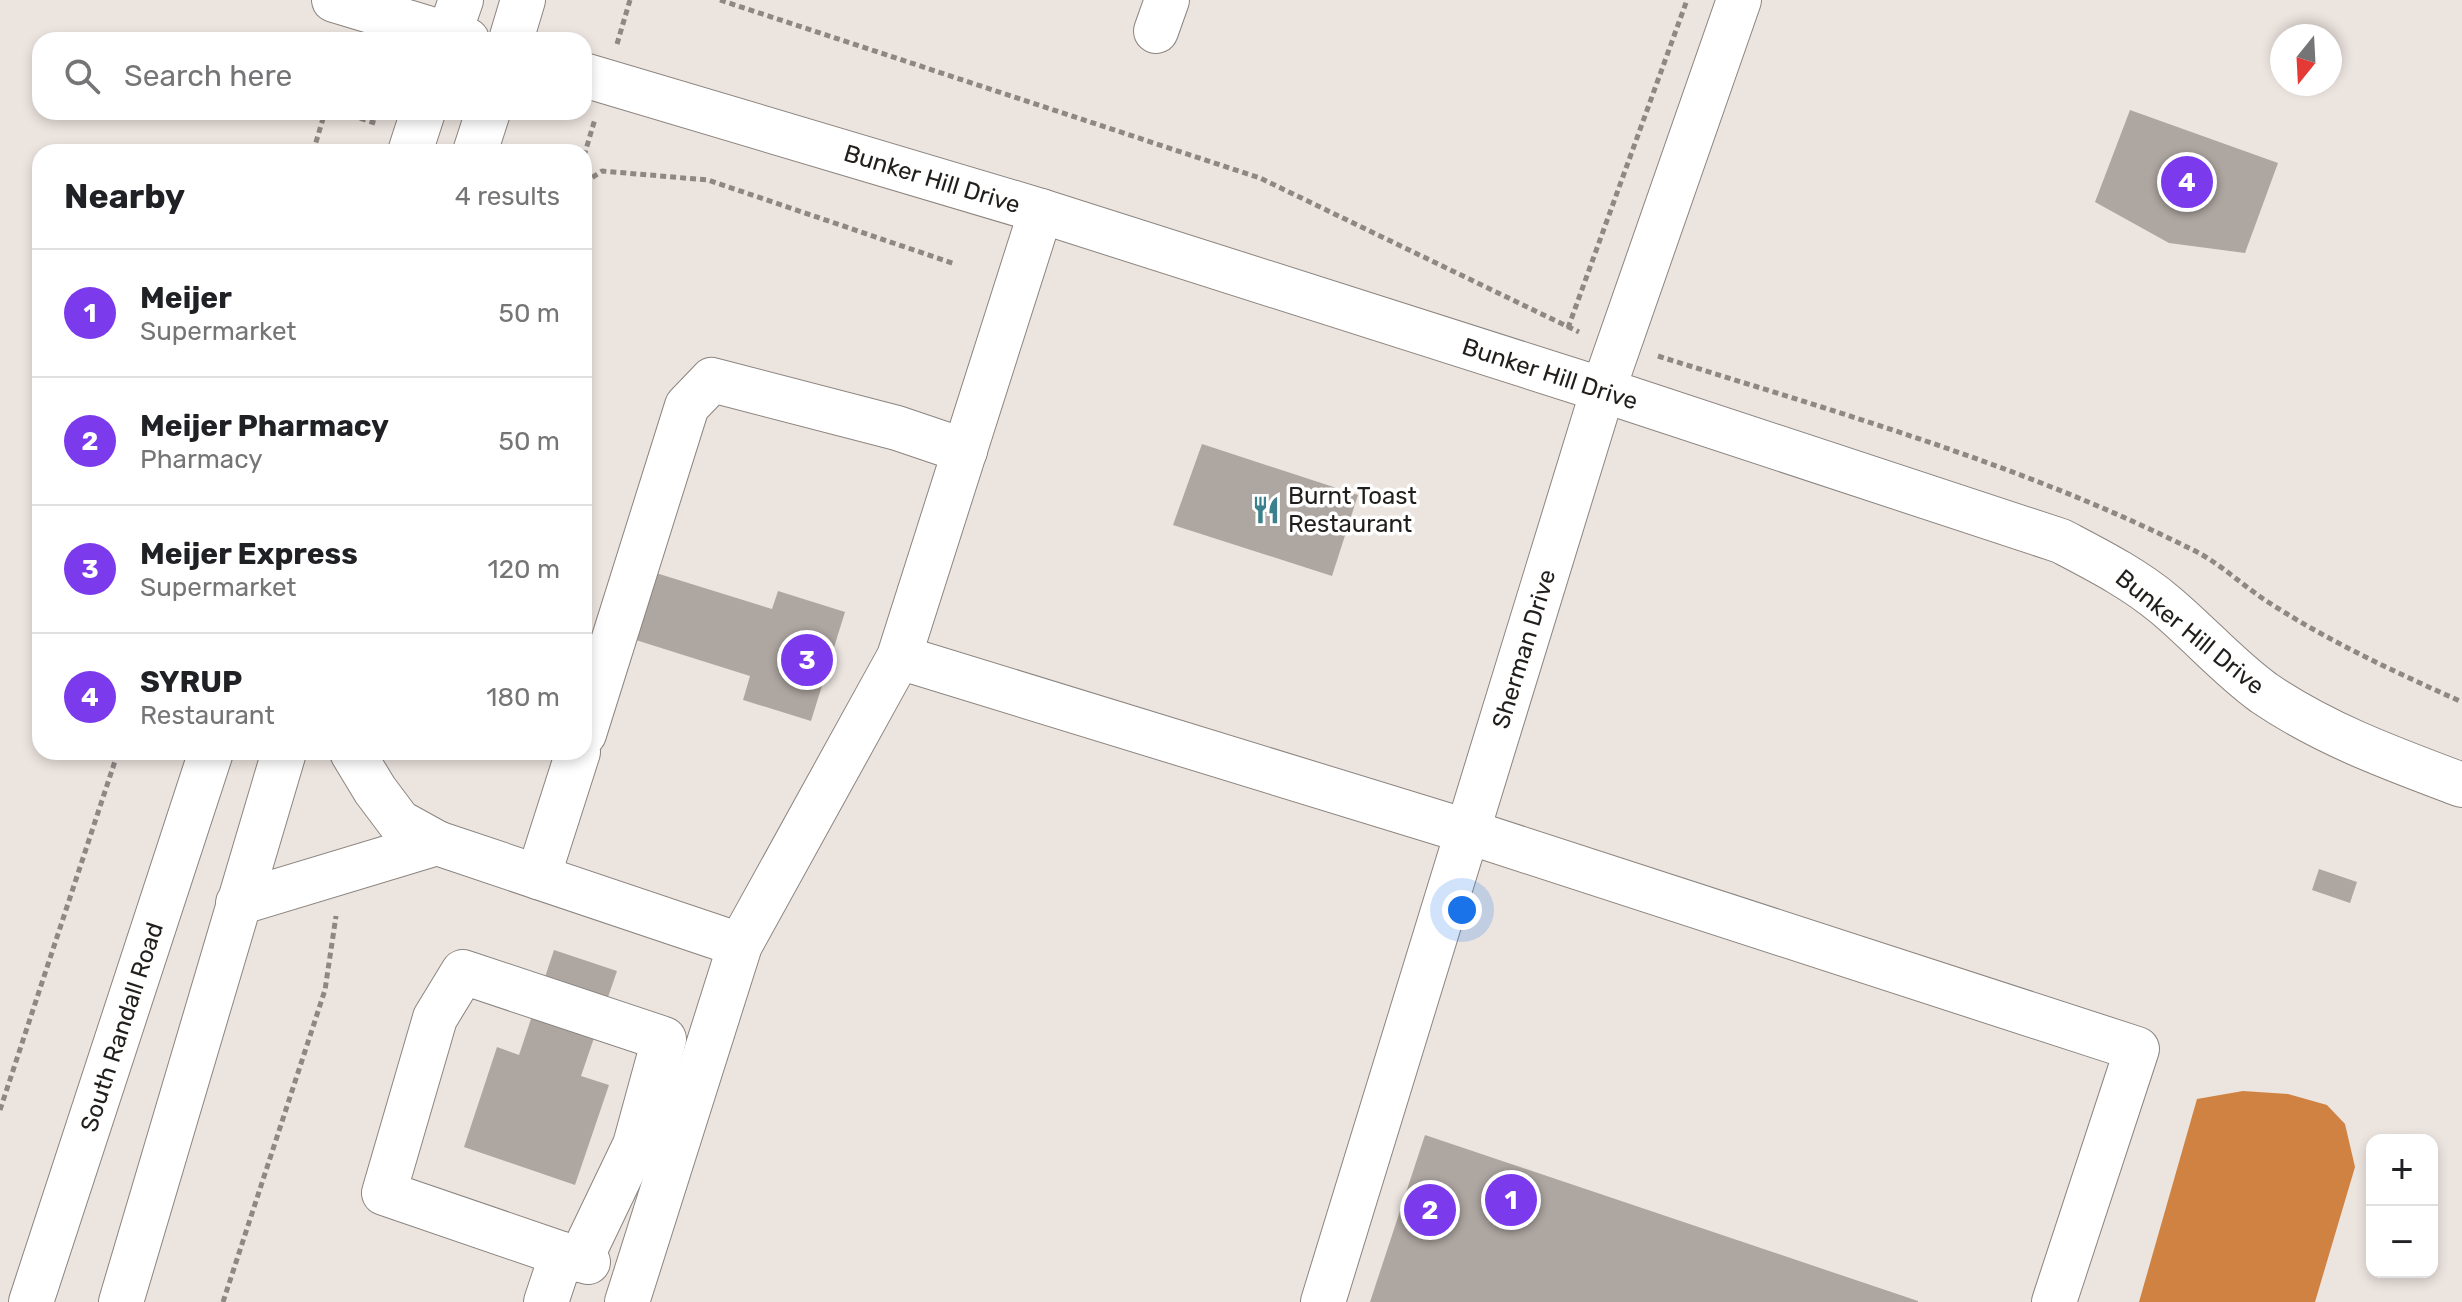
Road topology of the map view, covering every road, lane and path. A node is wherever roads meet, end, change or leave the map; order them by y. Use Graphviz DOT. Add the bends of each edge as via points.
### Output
graph roads {
  1 [pos="334,0"];
  2 [pos="523,0"];
  3 [pos="720,0"];
  4 [pos="1687,0"];
  5 [pos="1739,0"];
  6 [pos="456,29"];
  7 [pos="513,32"];
  8 [pos="592,77"];
  9 [pos="323,120"];
  10 [pos="420,120"];
  11 [pos="485,120"];
  12 [pos="315,144"];
  13 [pos="413,144"];
  14 [pos="478,144"];
  15 [pos="592,178"];
  16 [pos="1041,211"];
  17 [pos="955,264"];
  18 [pos="1603,390"];
  19 [pos="965,451"];
  20 [pos="899,657"];
  21 [pos="592,709"];
  22 [pos="115,760"];
  23 [pos="208,760"];
  24 [pos="282,760"];
  25 [pos="357,760"];
  26 [pos="575,760"];
  27 [pos="2462,785"];
  28 [pos="1469,832"];
  29 [pos="437,843"];
  30 [pos="538,877"];
  31 [pos="238,903"];
  32 [pos="336,914"];
  33 [pos="740,945"];
  34 [pos="0,1110"];
  35 [pos="571,1257"];
  36 [pos="630,1290"];
  37 [pos="31,1302"];
  38 [pos="121,1302"];
  39 [pos="223,1302"];
  40 [pos="546,1302"];
  41 [pos="1323,1302"];
  42 [pos="2054,1302"];
  1 -- 6 [label="street"];
  2 -- 7 [label="street"];
  3 -- 4 [label="path" via="1260,178 1568,328"];
  5 -- 18 [label="street, Sherman Drive"];
  8 -- 16 [label="street, Bunker Hill Drive"];
  9 -- 12 [label="path"];
  10 -- 13 [label="street"];
  11 -- 14 [label="street"];
  15 -- 17 [label="path" via="602,171 708,180"];
  16 -- 18 [label="street, Bunker Hill Drive"];
  16 -- 19 [label="street"];
  18 -- 27 [label="street, Bunker Hill Drive" via="2061,541 2115,569 2164,604 2263,692 2312,723 2362,748"];
  18 -- 28 [label="street, Sherman Drive"];
  19 -- 20 [label="street"];
  19 -- 21 [label="street" via="712,380 687,406"];
  20 -- 28 [label="street"];
  20 -- 33 [label="street"];
  22 -- 34 [label="path"];
  23 -- 37 [label="street, South Randall Road"];
  24 -- 31 [label="street"];
  25 -- 29 [label="street" via="399,822"];
  26 -- 30 [label="street"];
  28 -- 41 [label="street, Sherman Drive"];
  28 -- 42 [label="street" via="2137,1049"];
  29 -- 30 [label="street"];
  29 -- 31 [label="street"];
  30 -- 33 [label="street"];
  31 -- 38 [label="street"];
  32 -- 39 [label="path" via="325,990"];
  33 -- 36 [label="street"];
  35 -- 35 [label="street" via="384,1193 435,1018 463,972 664,1039 635,1145"];
  35 -- 36 [label="street"];
  35 -- 40 [label="street"];
}
